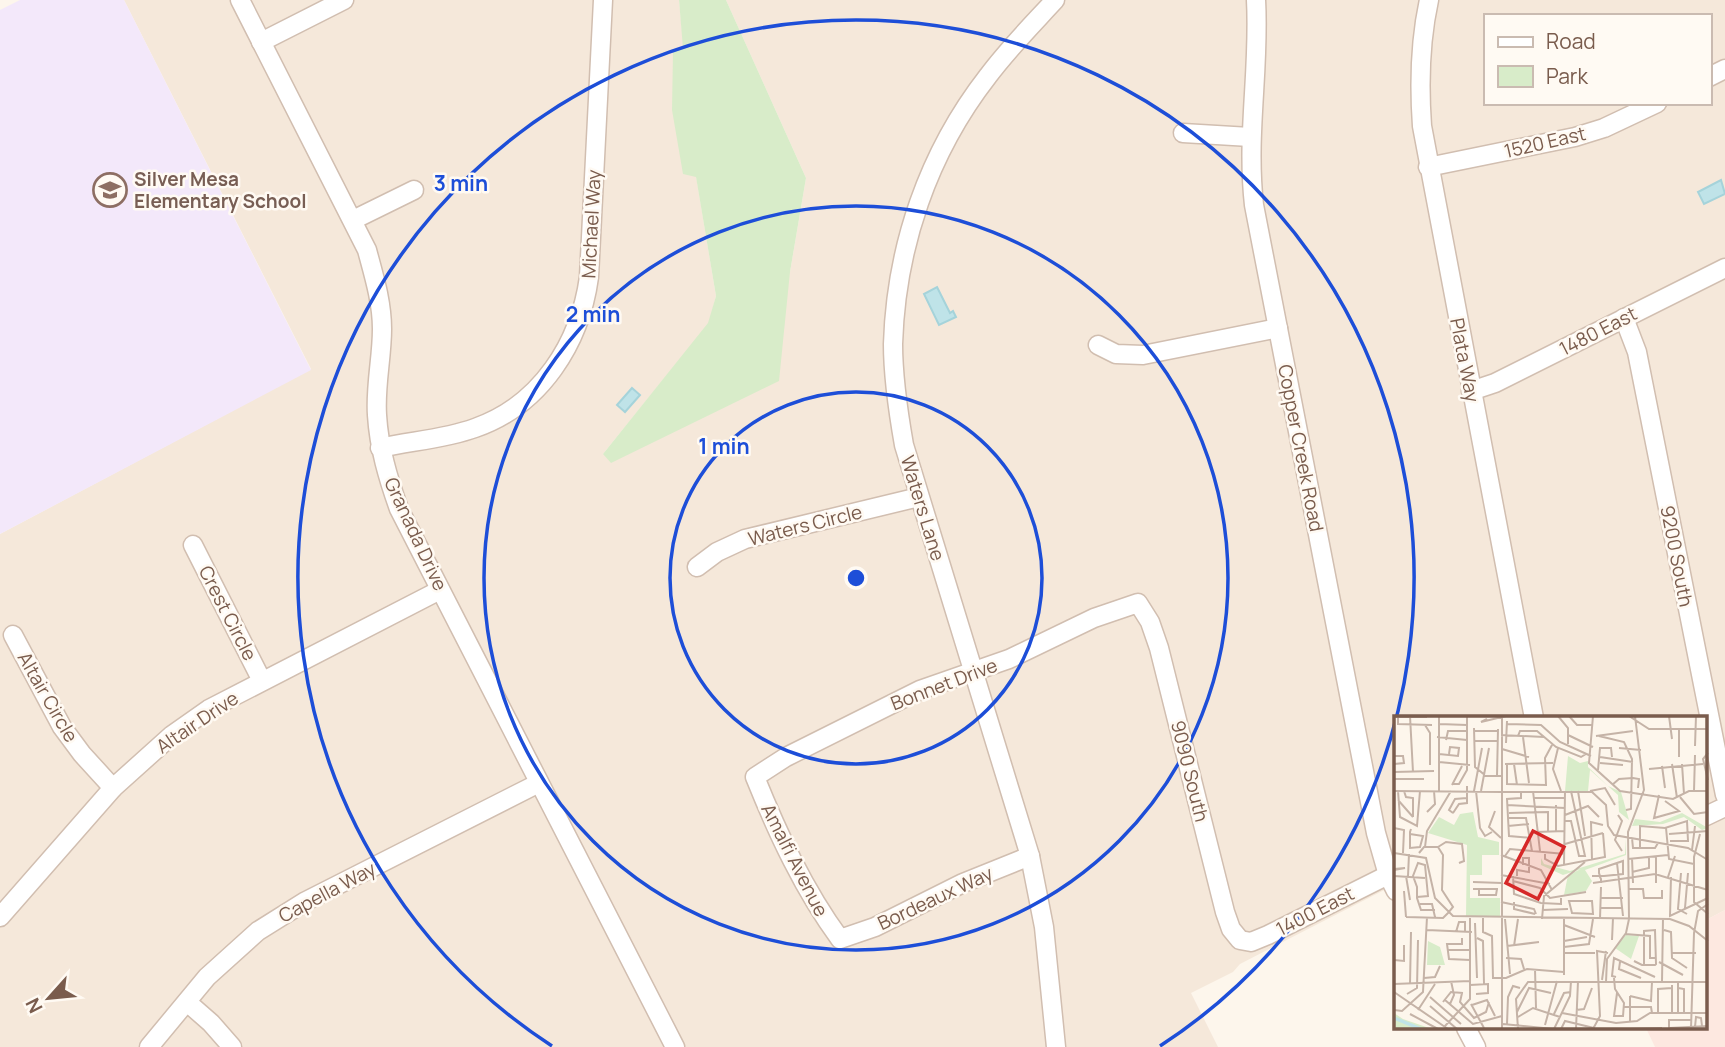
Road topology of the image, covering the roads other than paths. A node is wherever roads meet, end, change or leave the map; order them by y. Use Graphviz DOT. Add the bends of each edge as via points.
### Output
graph roads {
  1 [pos="240,0"];
  2 [pos="344,0"];
  3 [pos="603,0"];
  4 [pos="1055,0"];
  5 [pos="1256,0"];
  6 [pos="1429,0"];
  7 [pos="261,42"];
  8 [pos="1653,105"];
  9 [pos="1183,133"];
  10 [pos="1250,136"];
  11 [pos="1428,167"];
  12 [pos="414,190"];
  13 [pos="353,220"];
  14 [pos="1725,268"];
  15 [pos="1624,318"];
  16 [pos="1278,328"];
  17 [pos="1098,345"];
  18 [pos="1471,391"];
  19 [pos="380,448"];
  20 [pos="919,497"];
  21 [pos="193,545"];
  22 [pos="697,567"];
  23 [pos="440,590"];
  24 [pos="1138,603"];
  25 [pos="13,635"];
  26 [pos="972,671"];
  27 [pos="262,681"];
  28 [pos="1534,716"];
  29 [pos="755,777"];
  30 [pos="539,783"];
  31 [pos="113,788"];
  32 [pos="1725,795"];
  33 [pos="1725,807"];
  34 [pos="1708,815"];
  35 [pos="1030,856"];
  36 [pos="1392,883"];
  37 [pos="0,917"];
  38 [pos="840,939"];
  39 [pos="1240,940"];
  40 [pos="187,1002"];
  41 [pos="1467,1030"];
  42 [pos="149,1047"];
  43 [pos="232,1047"];
  44 [pos="675,1047"];
  45 [pos="1056,1047"];
  46 [pos="1476,1047"];
  1 -- 7 [label="street, Granada Drive"];
  2 -- 7 [label="street"];
  3 -- 19 [label="street, Michael Way" via="589,277 576,332 545,380 500,416 475,428"];
  4 -- 20 [label="street, Waters Lane" via="961,114 934,165 905,245 896,295 895,383 904,445"];
  5 -- 10 [label="street, Copper Creek Road"];
  6 -- 11 [label="street, Plata Way" via="1420,92"];
  7 -- 13 [label="street, Granada Drive"];
  8 -- 11 [label="street, 1520 East" via="1575,137"];
  9 -- 10 [label="street"];
  10 -- 16 [label="street, Copper Creek Road" via="1254,205"];
  11 -- 18 [label="street, Plata Way"];
  12 -- 13 [label="street"];
  13 -- 19 [label="street, Granada Drive" via="379,292 382,328 376,413"];
  14 -- 15 [label="street, 1480 East"];
  15 -- 18 [label="street, 1480 East"];
  15 -- 32 [label="street, 9200 South" via="1637,352"];
  16 -- 17 [label="street" via="1143,355 1116,354"];
  16 -- 36 [label="street, Copper Creek Road" via="1376,833"];
  18 -- 28 [label="street, Plata Way"];
  19 -- 23 [label="street, Granada Drive" via="399,509"];
  20 -- 22 [label="street, Waters Circle" via="745,539"];
  20 -- 26 [label="street, Waters Lane"];
  21 -- 27 [label="street, Crest Circle"];
  23 -- 27 [label="street, Altair Drive"];
  23 -- 30 [label="street, Granada Drive"];
  24 -- 26 [label="street, Bonnet Drive"];
  24 -- 39 [label="street, 9090 South" via="1159,648 1225,912"];
  25 -- 31 [label="street, Altair Circle" via="62,727"];
  26 -- 29 [label="street, Bonnet Drive" via="902,698"];
  26 -- 35 [label="street, Waters Lane"];
  27 -- 31 [label="street, Altair Drive" via="172,735"];
  29 -- 38 [label="street, Amalfi Avenue" via="817,909"];
  30 -- 40 [label="street, Capella Way" via="283,914 235,950"];
  30 -- 44 [label="street, Granada Drive"];
  31 -- 37 [label="street, Altair Drive"];
  33 -- 34 [label="street"];
  35 -- 38 [label="street, Bordeaux Way" via="963,883 875,928"];
  35 -- 45 [label="street, Waters Lane" via="1044,926"];
  36 -- 39 [label="street, 1400 East" via="1251,942"];
  40 -- 42 [label="street, Capella Way"];
  40 -- 43 [label="street"];
  41 -- 46 [label="street"];
}
